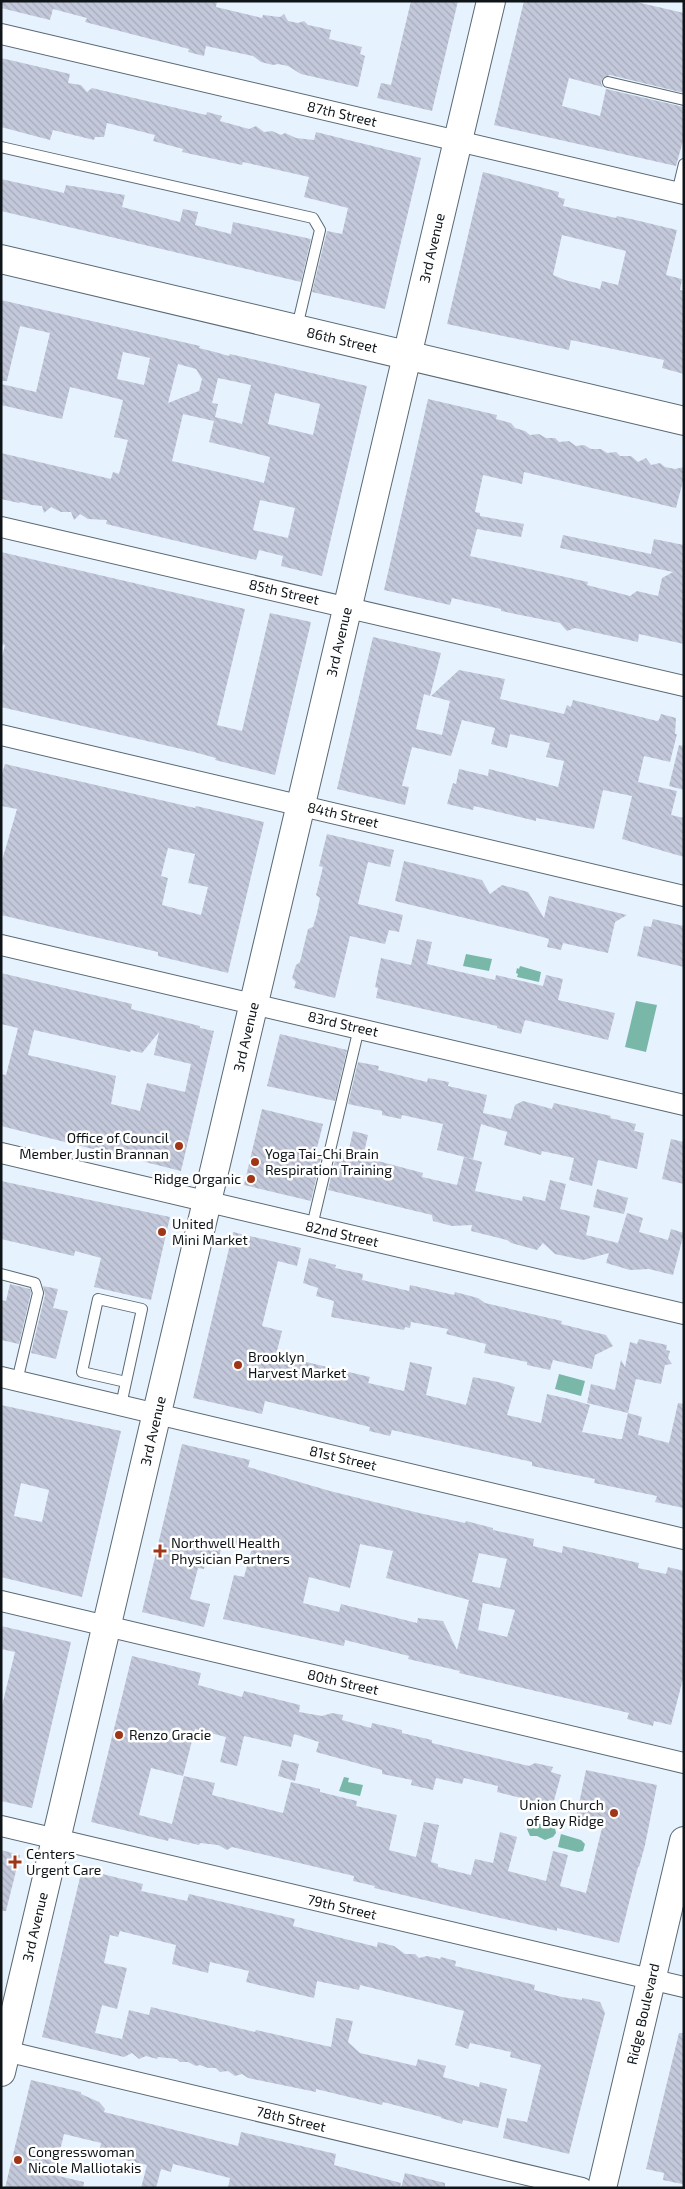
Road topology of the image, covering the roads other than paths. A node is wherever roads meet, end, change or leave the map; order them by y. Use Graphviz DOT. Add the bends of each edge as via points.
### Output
graph roads {
  1 [pos="491,1"];
  2 [pos="1,34"];
  3 [pos="608,82"];
  4 [pos="684,100"];
  5 [pos="457,141"];
  6 [pos="1,146"];
  7 [pos="684,164"];
  8 [pos="680,193"];
  9 [pos="1,259"];
  10 [pos="297,329"];
  11 [pos="407,355"];
  12 [pos="684,421"];
  13 [pos="1,527"];
  14 [pos="348,607"];
  15 [pos="684,686"];
  16 [pos="1,735"];
  17 [pos="300,805"];
  18 [pos="684,896"];
  19 [pos="1,945"];
  20 [pos="254,1003"];
  21 [pos="359,1028"];
  22 [pos="684,1105"];
  23 [pos="1,1153"];
  24 [pos="207,1202"];
  25 [pos="312,1226"];
  26 [pos="1,1274"];
  27 [pos="684,1314"];
  28 [pos="9,1379"];
  29 [pos="126,1382"];
  30 [pos="120,1405"];
  31 [pos="157,1414"];
  32 [pos="684,1539"];
  33 [pos="1,1601"];
  34 [pos="107,1626"];
  35 [pos="684,1763"];
  36 [pos="1,1826"];
  37 [pos="56,1839"];
  38 [pos="684,1841"];
  39 [pos="651,1979"];
  40 [pos="684,1987"];
  41 [pos="3,2058"];
  42 [pos="582,2188"];
  43 [pos="602,2188"];
  1 -- 5 [label="street, 3rd Avenue"];
  2 -- 5 [label="street, 87th Street"];
  3 -- 4 [label="lane"];
  5 -- 8 [label="street, 87th Street"];
  5 -- 11 [label="street, 3rd Avenue"];
  6 -- 10 [label="lane" via="313,218 320,230"];
  7 -- 8 [label="lane"];
  9 -- 10 [label="street, 86th Street"];
  10 -- 11 [label="street, 86th Street"];
  11 -- 12 [label="street, 86th Street"];
  11 -- 14 [label="street, 3rd Avenue"];
  13 -- 14 [label="street, 85th Street"];
  14 -- 15 [label="street, 85th Street"];
  14 -- 17 [label="street, 3rd Avenue"];
  16 -- 17 [label="street, 84th Street"];
  17 -- 18 [label="street, 84th Street"];
  17 -- 20 [label="street, 3rd Avenue"];
  19 -- 20 [label="street, 83rd Street"];
  20 -- 21 [label="street, 83rd Street"];
  20 -- 24 [label="street, 3rd Avenue"];
  21 -- 22 [label="street, 83rd Street"];
  21 -- 25 [label="lane"];
  23 -- 24 [label="street, 82nd Street"];
  24 -- 25 [label="street, 82nd Street"];
  24 -- 31 [label="street, 3rd Avenue"];
  25 -- 27 [label="street, 82nd Street"];
  26 -- 28 [label="lane" via="35,1283 38,1293"];
  28 -- 30 [label="street, 81st Street"];
  29 -- 29 [label="lane" via="142,1309 98,1299 82,1372"];
  29 -- 30 [label="lane"];
  30 -- 31 [label="street, 81st Street"];
  31 -- 32 [label="street, 81st Street"];
  31 -- 34 [label="street, 3rd Avenue"];
  33 -- 34 [label="street, 80th Street"];
  34 -- 35 [label="street, 80th Street"];
  34 -- 37 [label="street, 3rd Avenue"];
  36 -- 37 [label="street, 79th Street"];
  37 -- 39 [label="street, 79th Street"];
  37 -- 41 [label="street, 3rd Avenue"];
  38 -- 39 [label="street, Ridge Boulevard"];
  39 -- 40 [label="street, 79th Street"];
  39 -- 43 [label="street, Ridge Boulevard"];
  41 -- 42 [label="street, 78th Street"];
}
